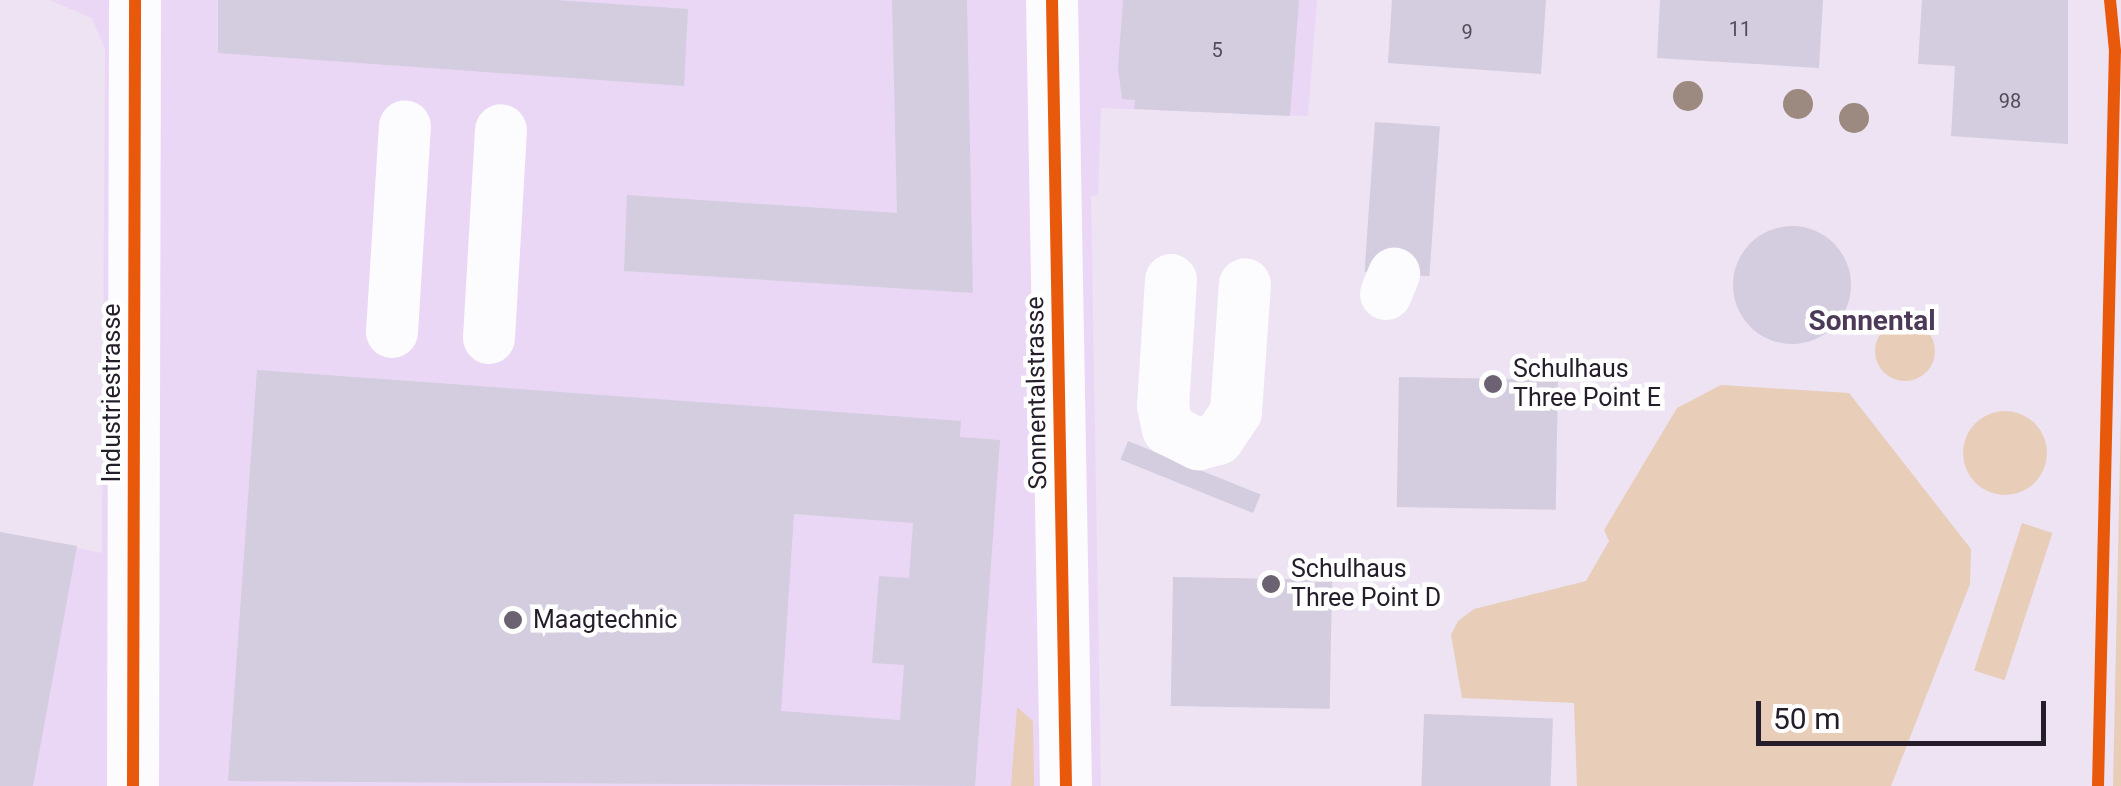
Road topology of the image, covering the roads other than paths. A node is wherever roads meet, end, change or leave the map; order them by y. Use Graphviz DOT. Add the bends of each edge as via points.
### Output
graph roads {
  1 [pos="135,0"];
  2 [pos="1052,0"];
  3 [pos="405,126"];
  4 [pos="501,130"];
  5 [pos="1172,280"];
  6 [pos="1245,284"];
  7 [pos="392,332"];
  8 [pos="489,338"];
  9 [pos="133,786"];
  10 [pos="1066,786"];
  1 -- 9 [label="street, Industriestrasse"];
  2 -- 10 [label="street, Sonnentalstrasse"];
  3 -- 7 [label="street"];
  4 -- 8 [label="street"];
  5 -- 6 [label="street" via="1163,406 1168,429 1198,444 1218,439 1236,412"];
}
